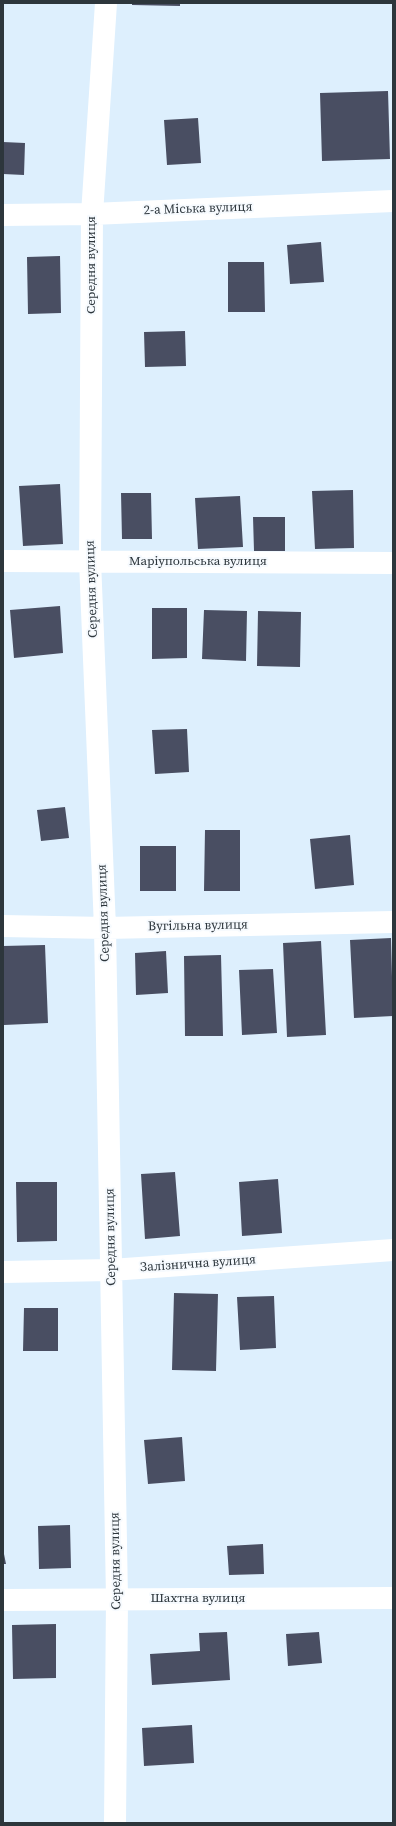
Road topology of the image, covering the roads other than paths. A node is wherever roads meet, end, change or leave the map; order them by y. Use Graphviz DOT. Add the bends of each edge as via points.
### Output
graph roads {
  1 [pos="106,3"];
  2 [pos="393,201"];
  3 [pos="92,214"];
  4 [pos="3,215"];
  5 [pos="3,561"];
  6 [pos="90,561"];
  7 [pos="393,563"];
  8 [pos="393,922"];
  9 [pos="3,926"];
  10 [pos="105,928"];
  11 [pos="393,1250"];
  12 [pos="112,1270"];
  13 [pos="3,1272"];
  14 [pos="393,1598"];
  15 [pos="117,1599"];
  16 [pos="3,1600"];
  17 [pos="115,1823"];
  1 -- 3 [label="street, Середня вулиця"];
  2 -- 3 [label="street, 2-а Міська вулиця"];
  3 -- 4 [label="street, 2-а Міська вулиця"];
  3 -- 6 [label="street, Середня вулиця"];
  5 -- 6 [label="street, Маріупольська вулиця"];
  6 -- 7 [label="street, Маріупольська вулиця"];
  6 -- 10 [label="street, Середня вулиця"];
  8 -- 10 [label="street, Вугільна вулиця"];
  9 -- 10 [label="street, Вугільна вулиця"];
  10 -- 12 [label="street, Середня вулиця"];
  11 -- 12 [label="street, Залізнична вулиця"];
  12 -- 13 [label="street, Залізнична вулиця"];
  12 -- 15 [label="street, Середня вулиця"];
  14 -- 15 [label="street, Шахтна вулиця"];
  15 -- 16 [label="street, Шахтна вулиця"];
  15 -- 17 [label="street, Середня вулиця"];
}
